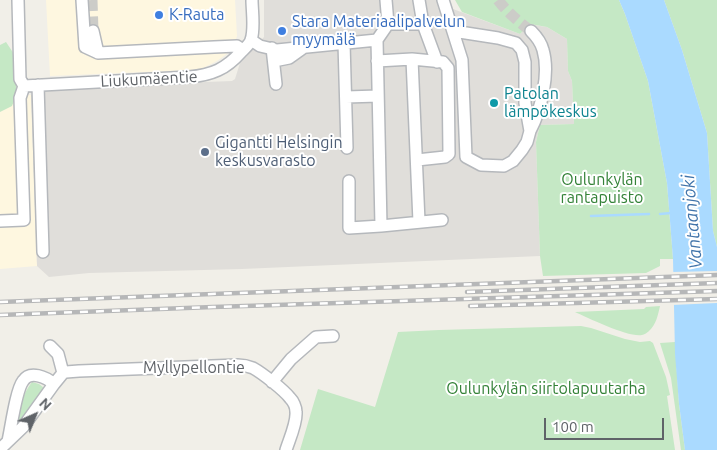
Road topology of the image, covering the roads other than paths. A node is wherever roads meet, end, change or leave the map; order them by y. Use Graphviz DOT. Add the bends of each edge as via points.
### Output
graph roads {
  1 [pos="18,0"];
  2 [pos="82,0"];
  3 [pos="252,0"];
  4 [pos="386,0"];
  5 [pos="419,0"];
  6 [pos="444,5"];
  7 [pos="388,24"];
  8 [pos="423,24"];
  9 [pos="453,30"];
  10 [pos="93,31"];
  11 [pos="531,31"];
  12 [pos="251,40"];
  13 [pos="377,40"];
  14 [pos="344,43"];
  15 [pos="305,47"];
  16 [pos="272,48"];
  17 [pos="243,50"];
  18 [pos="98,53"];
  19 [pos="412,59"];
  20 [pos="274,61"];
  21 [pos="377,61"];
  22 [pos="437,62"];
  23 [pos="276,84"];
  24 [pos="38,85"];
  25 [pos="24,86"];
  26 [pos="378,96"];
  27 [pos="346,97"];
  28 [pos="530,131"];
  29 [pos="347,148"];
  30 [pos="416,160"];
  31 [pos="349,181"];
  32 [pos="442,220"];
  33 [pos="0,221"];
  34 [pos="419,222"];
  35 [pos="381,226"];
  36 [pos="43,252"];
  37 [pos="333,336"];
  38 [pos="50,346"];
  39 [pos="62,373"];
  40 [pos="272,382"];
  41 [pos="54,384"];
  42 [pos="4,445"];
  43 [pos="286,450"];
  1 -- 25 [label="street" via="20,79"];
  2 -- 18 [label="street" via="85,46"];
  3 -- 12 [label="street"];
  4 -- 7 [label="street"];
  5 -- 8 [label="street"];
  6 -- 9 [label="street"];
  7 -- 8 [label="street"];
  7 -- 13 [label="street"];
  8 -- 22 [label="street"];
  9 -- 28 [label="street" via="516,43 522,50"];
  9 -- 28 [label="street" via="462,60 466,157 481,166 504,166 522,150"];
  10 -- 18 [label="street"];
  11 -- 28 [label="street" via="540,41 546,65 536,118"];
  12 -- 16 [label="street"];
  12 -- 17 [label="street, Liukumäentie"];
  13 -- 14 [label="street"];
  13 -- 21 [label="street"];
  14 -- 15 [label="street"];
  14 -- 27 [label="street"];
  15 -- 16 [label="street"];
  15 -- 20 [label="street" via="288,58"];
  16 -- 20 [label="street"];
  17 -- 18 [label="street" via="237,46"];
  17 -- 24 [label="street, Liukumäentie" via="226,66 204,76"];
  19 -- 21 [label="street"];
  19 -- 22 [label="street"];
  19 -- 30 [label="street"];
  20 -- 23 [label="street"];
  21 -- 26 [label="street"];
  22 -- 30 [label="street" via="443,62 448,68 449,154"];
  24 -- 25 [label="street, Liukumäentie"];
  24 -- 36 [label="street"];
  25 -- 33 [label="street" via="20,98 24,220"];
  26 -- 27 [label="street"];
  26 -- 35 [label="street"];
  27 -- 29 [label="street"];
  30 -- 34 [label="street"];
  31 -- 35 [label="street" via="349,228"];
  32 -- 34 [label="street"];
  34 -- 35 [label="street"];
  37 -- 40 [label="street" via="316,337"];
  38 -- 39 [label="street" via="58,354"];
  39 -- 40 [label="street, Myllypellontie" via="238,365 253,368"];
  39 -- 41 [label="street"];
  40 -- 43 [label="street, Myllypellontie" via="290,398 296,412"];
  41 -- 42 [label="street"];
  41 -- 42 [label="street" via="38,375 23,380"];
}
